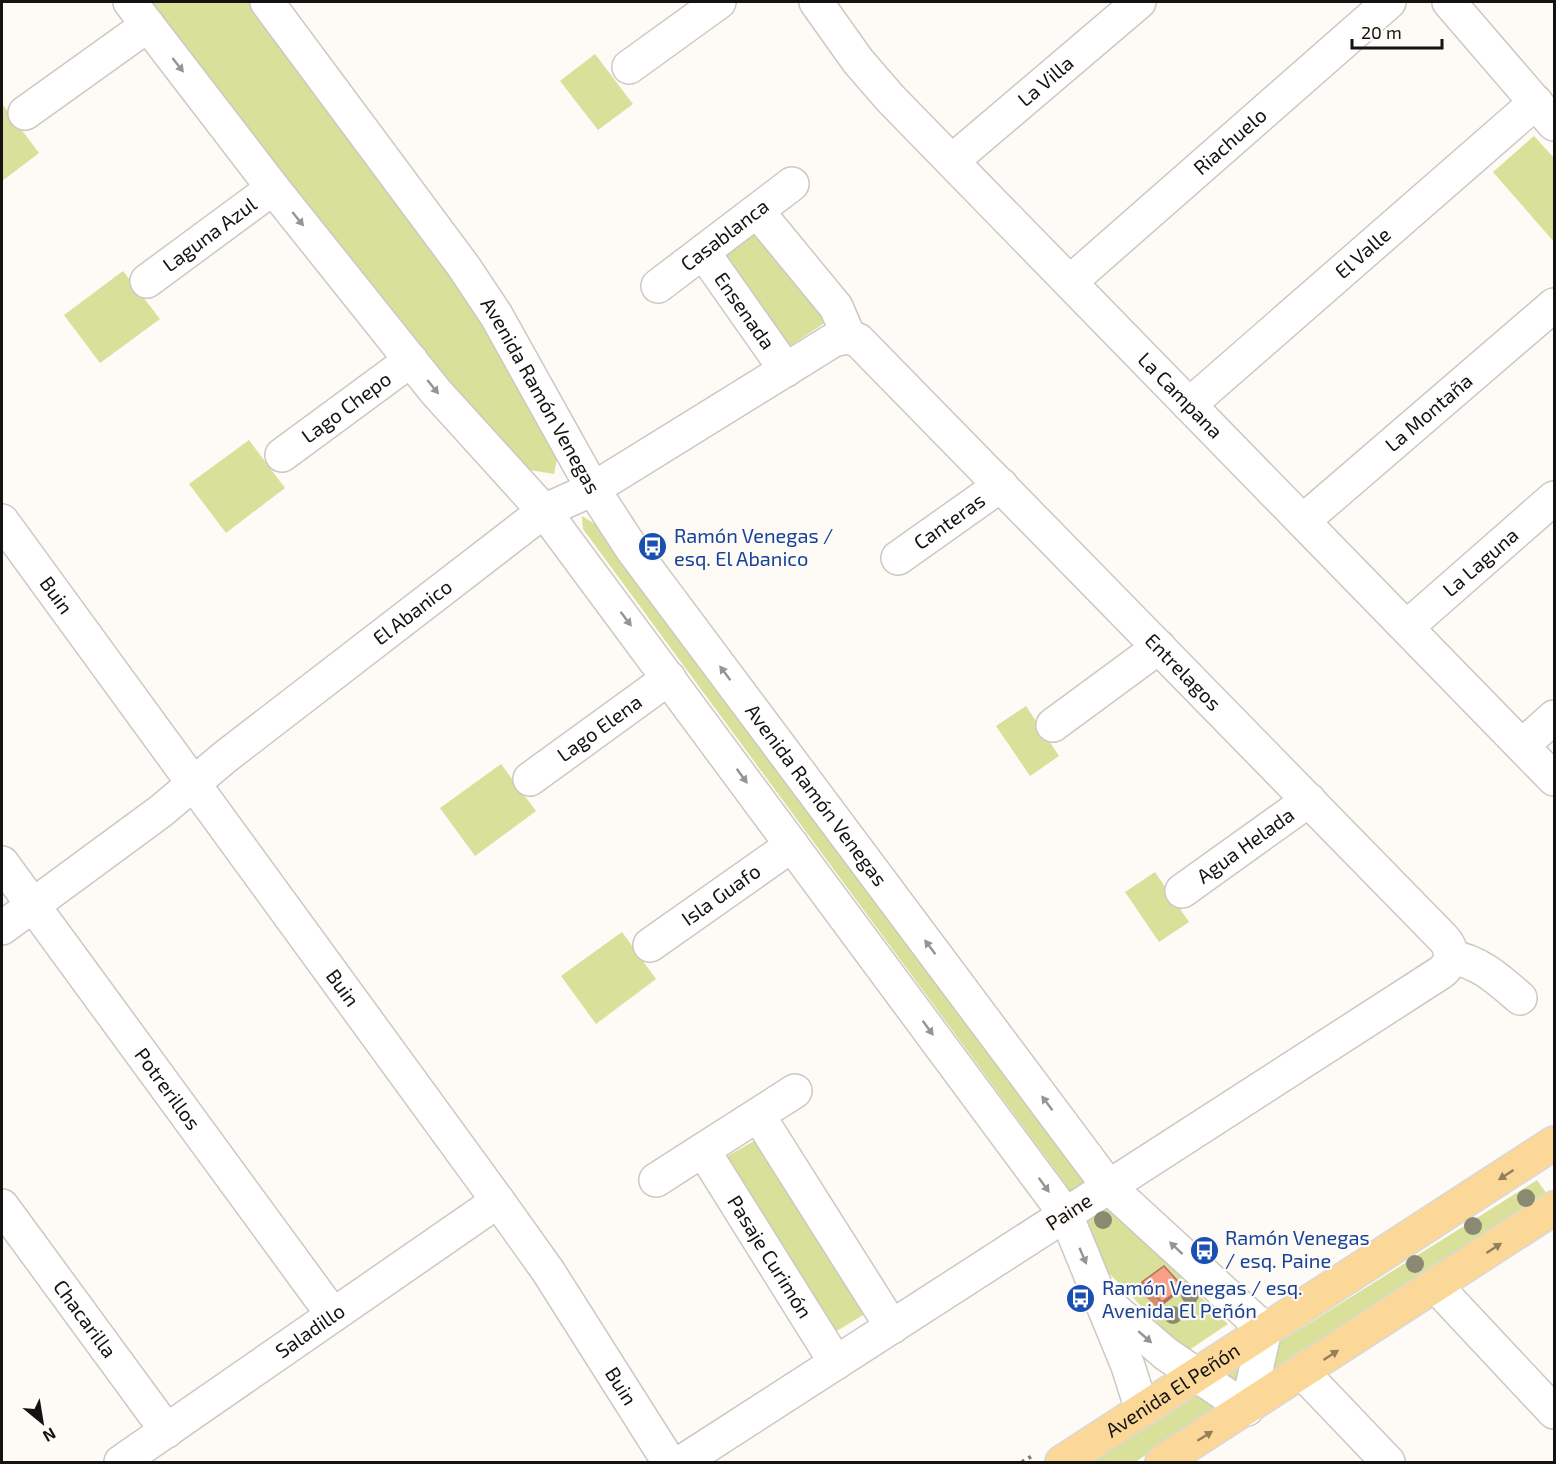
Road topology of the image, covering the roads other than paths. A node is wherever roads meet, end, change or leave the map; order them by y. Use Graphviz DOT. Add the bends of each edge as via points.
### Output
graph roads {
  1 [pos="267,2"];
  2 [pos="719,2"];
  3 [pos="816,2"];
  4 [pos="1139,2"];
  5 [pos="1389,2"];
  6 [pos="1449,2"];
  7 [pos="139,13"];
  8 [pos="629,67"];
  9 [pos="25,113"];
  10 [pos="1545,113"];
  11 [pos="952,162"];
  12 [pos="792,184"];
  13 [pos="273,188"];
  14 [pos="758,211"];
  15 [pos="703,252"];
  16 [pos="147,281"];
  17 [pos="1070,282"];
  18 [pos="658,286"];
  19 [pos="1554,305"];
  20 [pos="849,337"];
  21 [pos="411,360"];
  22 [pos="786,370"];
  23 [pos="1189,405"];
  24 [pos="282,455"];
  25 [pos="1001,485"];
  26 [pos="593,489"];
  27 [pos="1554,498"];
  28 [pos="544,511"];
  29 [pos="2,521"];
  30 [pos="1303,521"];
  31 [pos="898,558"];
  32 [pos="1407,627"];
  33 [pos="1159,647"];
  34 [pos="669,678"];
  35 [pos="1554,717"];
  36 [pos="1053,725"];
  37 [pos="1522,746"];
  38 [pos="530,779"];
  39 [pos="1554,779"];
  40 [pos="193,784"];
  41 [pos="1309,800"];
  42 [pos="792,844"];
  43 [pos="2,863"];
  44 [pos="1182,891"];
  45 [pos="33,905"];
  46 [pos="2,928"];
  47 [pos="650,945"];
  48 [pos="1451,957"];
  49 [pos="1520,998"];
  50 [pos="795,1091"];
  51 [pos="758,1115"];
  52 [pos="1554,1143"];
  53 [pos="703,1150"];
  54 [pos="656,1180"];
  55 [pos="1109,1187"];
  56 [pos="498,1201"];
  57 [pos="2,1206"];
  58 [pos="1554,1208"];
  59 [pos="1066,1215"];
  60 [pos="1436,1286"];
  61 [pos="1101,1298"];
  62 [pos="333,1315"];
  63 [pos="892,1327"];
  64 [pos="1265,1330"];
  65 [pos="836,1363"];
  66 [pos="1303,1373"];
  67 [pos="1197,1376"];
  68 [pos="1246,1409"];
  69 [pos="1142,1410"];
  70 [pos="1554,1412"];
  71 [pos="166,1431"];
  72 [pos="1170,1461"];
  73 [pos="121,1462"];
  74 [pos="669,1462"];
  75 [pos="682,1462"];
  76 [pos="1062,1462"];
  77 [pos="1388,1462"];
  1 -- 26 [label="street, Avenida Ramón Venegas" via="457,258 521,358"];
  2 -- 8 [label="street"];
  3 -- 11 [label="street, La Campana" via="874,80"];
  4 -- 11 [label="street, La Villa"];
  5 -- 17 [label="street, Riachuelo"];
  6 -- 10 [label="street"];
  7 -- 9 [label="street"];
  7 -- 13 [label="street, one-way"];
  10 -- 23 [label="street, El Valle"];
  11 -- 17 [label="street, La Campana"];
  12 -- 14 [label="street, Casablanca"];
  13 -- 16 [label="street, Laguna Azul"];
  13 -- 21 [label="street, one-way"];
  14 -- 15 [label="street, Casablanca"];
  14 -- 20 [label="street" via="836,307"];
  15 -- 18 [label="street, Casablanca"];
  15 -- 22 [label="street, Ensenada"];
  17 -- 23 [label="street, La Campana"];
  19 -- 30 [label="street, La Montaña"];
  20 -- 22 [label="street, El Abanico" via="832,341"];
  20 -- 25 [label="street, Entrelagos" via="865,346"];
  21 -- 24 [label="street, Lago Chepo"];
  21 -- 28 [label="street, one-way"];
  22 -- 26 [label="street, El Abanico"];
  23 -- 30 [label="street, La Campana"];
  25 -- 31 [label="street, Canteras"];
  25 -- 33 [label="street, Entrelagos"];
  26 -- 28 [label="street, El Abanico"];
  55 -- 26 [label="street, Avenida Ramón Venegas, one-way" via="632,549"];
  27 -- 32 [label="street, La Laguna"];
  28 -- 34 [label="street, one-way"];
  28 -- 40 [label="street, El Abanico"];
  29 -- 40 [label="street, Buin"];
  30 -- 32 [label="street, La Campana"];
  32 -- 37 [label="street, La Campana"];
  33 -- 36 [label="street"];
  33 -- 41 [label="street, Entrelagos"];
  34 -- 38 [label="street, Lago Elena"];
  34 -- 42 [label="street, one-way"];
  35 -- 37 [label="street"];
  37 -- 39 [label="street, La Campana"];
  40 -- 45 [label="street, El Abanico"];
  40 -- 56 [label="street, Buin"];
  41 -- 44 [label="street, Agua Helada"];
  41 -- 48 [label="street, Entrelagos" via="1448,943"];
  42 -- 47 [label="street, Isla Guafo"];
  42 -- 59 [label="street, one-way"];
  43 -- 45 [label="street, Potrerillos"];
  45 -- 46 [label="street, El Abanico"];
  45 -- 62 [label="street, Potrerillos"];
  48 -- 49 [label="street" via="1484,968"];
  48 -- 55 [label="street, Paine" via="1446,969"];
  50 -- 51 [label="street"];
  51 -- 53 [label="street"];
  51 -- 63 [label="street"];
  52 -- 64 [label="main road, Avenida El Peñón, one-way"];
  53 -- 54 [label="street"];
  53 -- 65 [label="street, Pasaje Curimón"];
  55 -- 59 [label="street, Paine"];
  64 -- 55 [label="street, Avenida Ramón Venegas, one-way"];
  56 -- 62 [label="street, Saladillo"];
  56 -- 74 [label="street, Buin" via="578,1316"];
  57 -- 71 [label="street, Chacarilla"];
  60 -- 58 [label="main road, one-way"];
  59 -- 61 [label="street, one-way"];
  59 -- 63 [label="street, Paine"];
  66 -- 60 [label="main road, one-way"];
  60 -- 70 [label="street"];
  61 -- 67 [label="street, one-way" via="1150,1342"];
  61 -- 69 [label="street"];
  62 -- 71 [label="street, Saladillo"];
  63 -- 65 [label="street, Paine"];
  64 -- 67 [label="main road, Avenida El Peñón"];
  64 -- 68 [label="street"];
  65 -- 75 [label="street, Paine"];
  66 -- 68 [label="main road"];
  66 -- 77 [label="street"];
  67 -- 68 [label="street"];
  67 -- 69 [label="main road, Avenida El Peñón"];
  72 -- 68 [label="main road, one-way"];
  69 -- 76 [label="main road, Avenida El Peñón"];
  71 -- 73 [label="street, Saladillo"];
}
